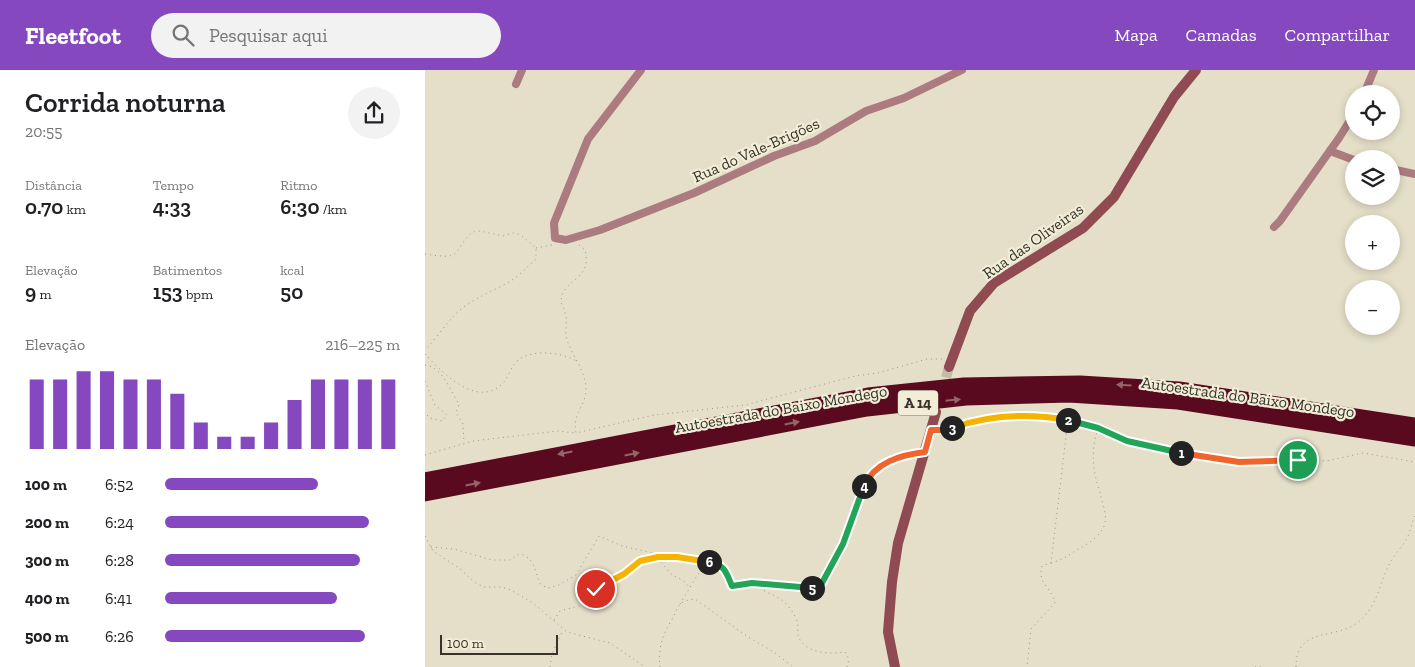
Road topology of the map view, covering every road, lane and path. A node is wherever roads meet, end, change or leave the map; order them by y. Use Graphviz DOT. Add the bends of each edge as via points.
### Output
graph roads {
  1 [pos="522,70"];
  2 [pos="641,70"];
  3 [pos="962,70"];
  4 [pos="1196,70"];
  5 [pos="1374,70"];
  6 [pos="516,84"];
  7 [pos="1368,85"];
  8 [pos="1345,128"];
  9 [pos="1330,151"];
  10 [pos="1345,157"];
  11 [pos="1400,171"];
  12 [pos="1415,174"];
  13 [pos="1274,227"];
  14 [pos="554,241"];
  15 [pos="573,244"];
  16 [pos="536,248"];
  17 [pos="425,254"];
  18 [pos="425,350"];
  19 [pos="425,354"];
  20 [pos="578,363"];
  21 [pos="950,363"];
  22 [pos="425,364"];
  23 [pos="425,381"];
  24 [pos="936,412"];
  25 [pos="425,413"];
  26 [pos="1068,420"];
  27 [pos="1415,426"];
  28 [pos="1098,428"];
  29 [pos="931,430"];
  30 [pos="576,433"];
  31 [pos="1415,439"];
  32 [pos="464,442"];
  33 [pos="925,452"];
  34 [pos="425,455"];
  35 [pos="1415,462"];
  36 [pos="425,480"];
  37 [pos="425,494"];
  38 [pos="1415,516"];
  39 [pos="425,536"];
  40 [pos="431,547"];
  41 [pos="658,557"];
  42 [pos="702,560"];
  43 [pos="1051,563"];
  44 [pos="761,585"];
  45 [pos="689,587"];
  46 [pos="680,604"];
  47 [pos="554,621"];
  48 [pos="563,629"];
  49 [pos="550,667"];
  50 [pos="645,667"];
  51 [pos="660,667"];
  52 [pos="793,667"];
  53 [pos="847,667"];
  54 [pos="895,667"];
  55 [pos="1027,667"];
  56 [pos="1255,667"];
  57 [pos="1263,667"];
  58 [pos="1296,667"];
  1 -- 6 [label="street"];
  2 -- 14 [label="street" via="588,139 554,223"];
  3 -- 14 [label="street, Rua do Vale-Brigões" via="904,98 866,111 815,141 694,193 600,230"];
  4 -- 21 [label="street, Rua das Oliveiras" via="1174,96 1114,197 1083,228 994,283 970,311"];
  5 -- 7 [label="street"];
  8 -- 9 [label="street"];
  9 -- 10 [label="street"];
  9 -- 13 [label="street"];
  11 -- 12 [label="street"];
  14 -- 16 [label="path"];
  15 -- 20 [label="path" via="585,250 587,258 582,274 565,288 561,303 565,312 566,335"];
  16 -- 17 [label="path" via="521,235 503,236 480,231 473,232 458,253 450,257"];
  16 -- 18 [label="path" via="536,259 510,281 463,308 442,327"];
  19 -- 20 [label="path" via="454,381 479,392 502,384 522,358 551,353 567,356"];
  20 -- 30 [label="path" via="586,390 575,419"];
  21 -- 30 [label="path" via="927,359 745,405 654,415"];
  22 -- 32 [label="path" via="442,376 459,404 456,413 463,424"];
  23 -- 25 [label="path" via="435,406 447,415 442,421"];
  24 -- 29 [label="street"];
  26 -- 28 [label="path"];
  26 -- 29 [label="path" via="1014,415 980,418 944,430"];
  26 -- 43 [label="path"];
  27 -- 36 [label="highway, Autoestrada do Baixo Mondego / A 14, one-way" via="1179,389 1080,383 964,385 868,395"];
  28 -- 35 [label="path" via="1140,445 1225,461 1325,461 1363,453"];
  28 -- 43 [label="path" via="1093,445 1093,463 1105,524 1083,547"];
  29 -- 33 [label="street"];
  30 -- 32 [label="path"];
  37 -- 31 [label="highway, Autoestrada do Baixo Mondego / A 14, one-way" via="867,409 966,398 1069,395 1178,402"];
  32 -- 34 [label="path"];
  33 -- 44 [label="path" via="886,462 870,476 843,544 818,587"];
  33 -- 54 [label="street" via="898,543 892,582 888,632"];
  38 -- 58 [label="path" via="1408,536 1388,567 1378,597 1363,618 1347,629 1319,635 1303,643 1297,652"];
  39 -- 40 [label="path"];
  40 -- 41 [label="path" via="454,549 493,560 510,560 519,554 525,555 532,561 541,585 548,588 577,575 599,536"];
  40 -- 47 [label="path" via="433,552 474,582 484,587 511,590"];
  41 -- 42 [label="path"];
  41 -- 45 [label="path" via="672,576"];
  41 -- 47 [label="path" via="640,561 624,574 603,583 586,604 560,611"];
  42 -- 44 [label="path" via="725,568 732,586"];
  42 -- 45 [label="path" via="701,570"];
  43 -- 55 [label="path" via="1042,566 1041,581 1055,603 1031,629"];
  44 -- 53 [label="path" via="759,588 777,596 789,607 797,620 801,641 832,655 845,652 849,659"];
  45 -- 46 [label="path"];
  46 -- 51 [label="path" via="675,608 661,641"];
  46 -- 52 [label="path" via="695,599"];
  47 -- 48 [label="path"];
  48 -- 49 [label="path"];
  48 -- 50 [label="path" via="610,644"];
  56 -- 57 [label="path"];
}
